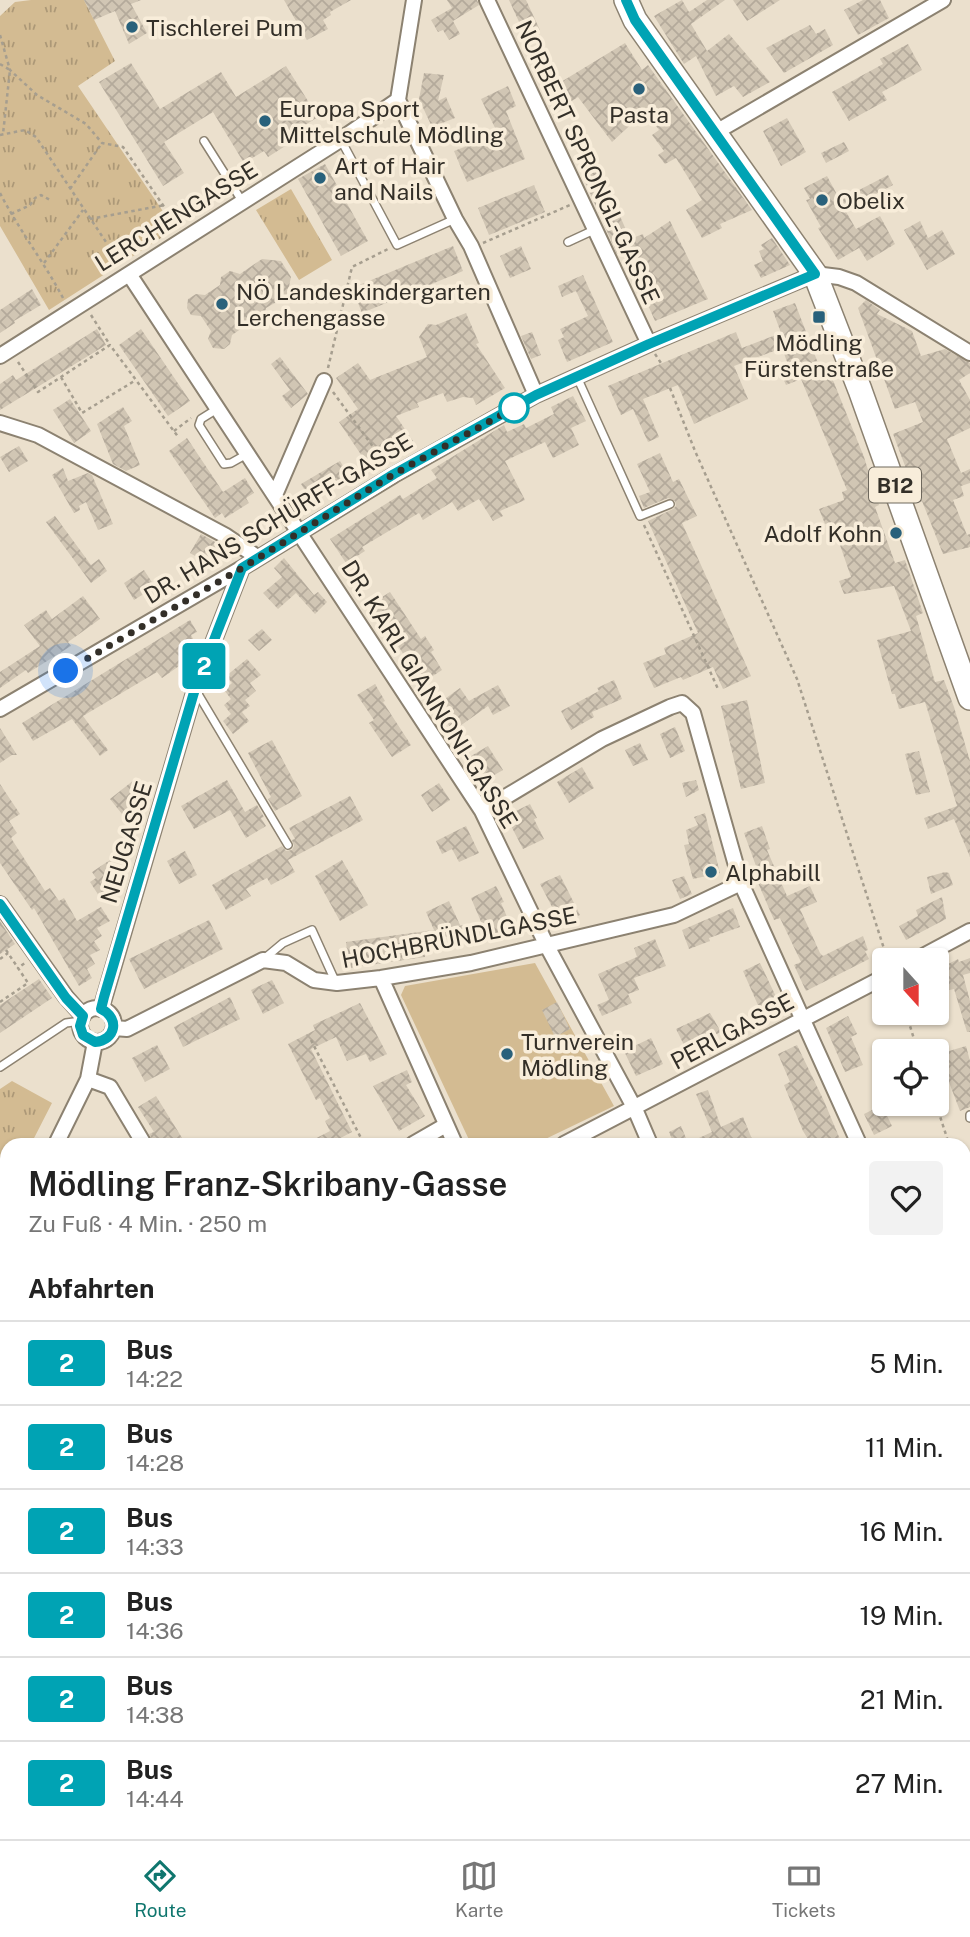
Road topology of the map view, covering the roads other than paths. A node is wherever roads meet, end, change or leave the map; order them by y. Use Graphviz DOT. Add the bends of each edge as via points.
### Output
graph roads {
  1 [pos="414,0"];
  2 [pos="487,0"];
  3 [pos="626,0"];
  4 [pos="943,0"];
  5 [pos="397,100"];
  6 [pos="716,132"];
  7 [pos="340,140"];
  8 [pos="204,141"];
  9 [pos="242,201"];
  10 [pos="455,219"];
  11 [pos="594,230"];
  12 [pos="568,242"];
  13 [pos="129,274"];
  14 [pos="815,274"];
  15 [pos="649,344"];
  16 [pos="970,352"];
  17 [pos="5,353"];
  18 [pos="577,377"];
  19 [pos="324,381"];
  20 [pos="536,395"];
  21 [pos="217,409"];
  22 [pos="0,423"];
  23 [pos="247,453"];
  24 [pos="275,495"];
  25 [pos="670,504"];
  26 [pos="299,532"];
  27 [pos="257,557"];
  28 [pos="242,568"];
  29 [pos="965,668"];
  30 [pos="195,689"];
  31 [pos="970,698"];
  32 [pos="0,709"];
  33 [pos="482,811"];
  34 [pos="288,845"];
  35 [pos="741,883"];
  36 [pos="0,904"];
  37 [pos="970,931"];
  38 [pos="547,946"];
  39 [pos="938,948"];
  40 [pos="263,960"];
  41 [pos="381,978"];
  42 [pos="337,983"];
  43 [pos="872,983"];
  44 [pos="101,1009"];
  45 [pos="82,1018"];
  46 [pos="802,1019"];
  47 [pos="114,1028"];
  48 [pos="95,1042"];
  49 [pos="0,1067"];
  50 [pos="88,1079"];
  51 [pos="635,1109"];
  52 [pos="446,1125"];
  53 [pos="59,1138"];
  54 [pos="141,1138"];
  55 [pos="423,1138"];
  56 [pos="452,1138"];
  57 [pos="576,1138"];
  58 [pos="647,1138"];
  59 [pos="856,1138"];
  1 -- 5 [label="street"];
  2 -- 11 [label="street, NORBERT SPRONGL-GASSE"];
  3 -- 6 [label="main road, B12" via="635,20"];
  4 -- 6 [label="street"];
  5 -- 7 [label="street, LERCHENGASSE"];
  5 -- 10 [label="street"];
  6 -- 14 [label="main road, B12"];
  7 -- 9 [label="street, LERCHENGASSE"];
  7 -- 10 [label="lane" via="397,245"];
  8 -- 9 [label="lane"];
  9 -- 13 [label="street, LERCHENGASSE"];
  10 -- 20 [label="street"];
  11 -- 12 [label="lane"];
  11 -- 15 [label="street, NORBERT SPRONGL-GASSE"];
  13 -- 17 [label="street, LERCHENGASSE"];
  13 -- 21 [label="street, DR. KARL GIANNONI-GASSE"];
  14 -- 15 [label="street, DR. HANS SCHÜRFF-GASSE"];
  14 -- 16 [label="street" via="856,283"];
  14 -- 29 [label="main road, B12"];
  15 -- 18 [label="street, DR. HANS SCHÜRFF-GASSE"];
  18 -- 20 [label="street, DR. HANS SCHÜRFF-GASSE"];
  18 -- 25 [label="lane" via="640,516"];
  19 -- 24 [label="street"];
  20 -- 26 [label="street, DR. HANS SCHÜRFF-GASSE"];
  21 -- 23 [label="street, DR. KARL GIANNONI-GASSE"];
  21 -- 23 [label="lane" via="199,425 224,464"];
  22 -- 27 [label="street" via="38,435"];
  23 -- 24 [label="street, DR. KARL GIANNONI-GASSE"];
  24 -- 26 [label="street, DR. KARL GIANNONI-GASSE"];
  26 -- 27 [label="street, DR. HANS SCHÜRFF-GASSE"];
  26 -- 33 [label="street, DR. KARL GIANNONI-GASSE"];
  27 -- 28 [label="street, DR. HANS SCHÜRFF-GASSE"];
  28 -- 30 [label="street, NEUGASSE"];
  28 -- 32 [label="street, DR. HANS SCHÜRFF-GASSE"];
  29 -- 31 [label="main road, B12"];
  30 -- 34 [label="lane"];
  30 -- 44 [label="street, NEUGASSE"];
  33 -- 35 [label="street" via="602,739 682,703 693,713"];
  33 -- 38 [label="street, DR. KARL GIANNONI-GASSE"];
  35 -- 38 [label="street, HOCHBRÜNDLGASSE" via="674,915"];
  35 -- 46 [label="street"];
  36 -- 45 [label="street"];
  37 -- 39 [label="street"];
  38 -- 41 [label="street, HOCHBRÜNDLGASSE"];
  38 -- 51 [label="street, DR. KARL GIANNONI-GASSE"];
  40 -- 42 [label="street, HOCHBRÜNDLGASSE" via="286,963 314,980"];
  40 -- 42 [label="lane" via="283,943 312,930"];
  40 -- 47 [label="street" via="127,1029"];
  41 -- 42 [label="street, HOCHBRÜNDLGASSE"];
  41 -- 52 [label="street"];
  43 -- 46 [label="street, PERLGASSE"];
  44 -- 45 [label="street"];
  44 -- 47 [label="street" via="112,1018"];
  45 -- 48 [label="street" via="83,1035"];
  45 -- 49 [label="lane" via="66,1023"];
  46 -- 51 [label="street, PERLGASSE"];
  46 -- 59 [label="street"];
  47 -- 48 [label="street" via="106,1040"];
  48 -- 50 [label="street"];
  50 -- 53 [label="street"];
  50 -- 54 [label="street" via="110,1087"];
  51 -- 57 [label="street, PERLGASSE"];
  51 -- 58 [label="street, DR. KARL GIANNONI-GASSE"];
  52 -- 55 [label="street"];
  52 -- 56 [label="street"];
}
